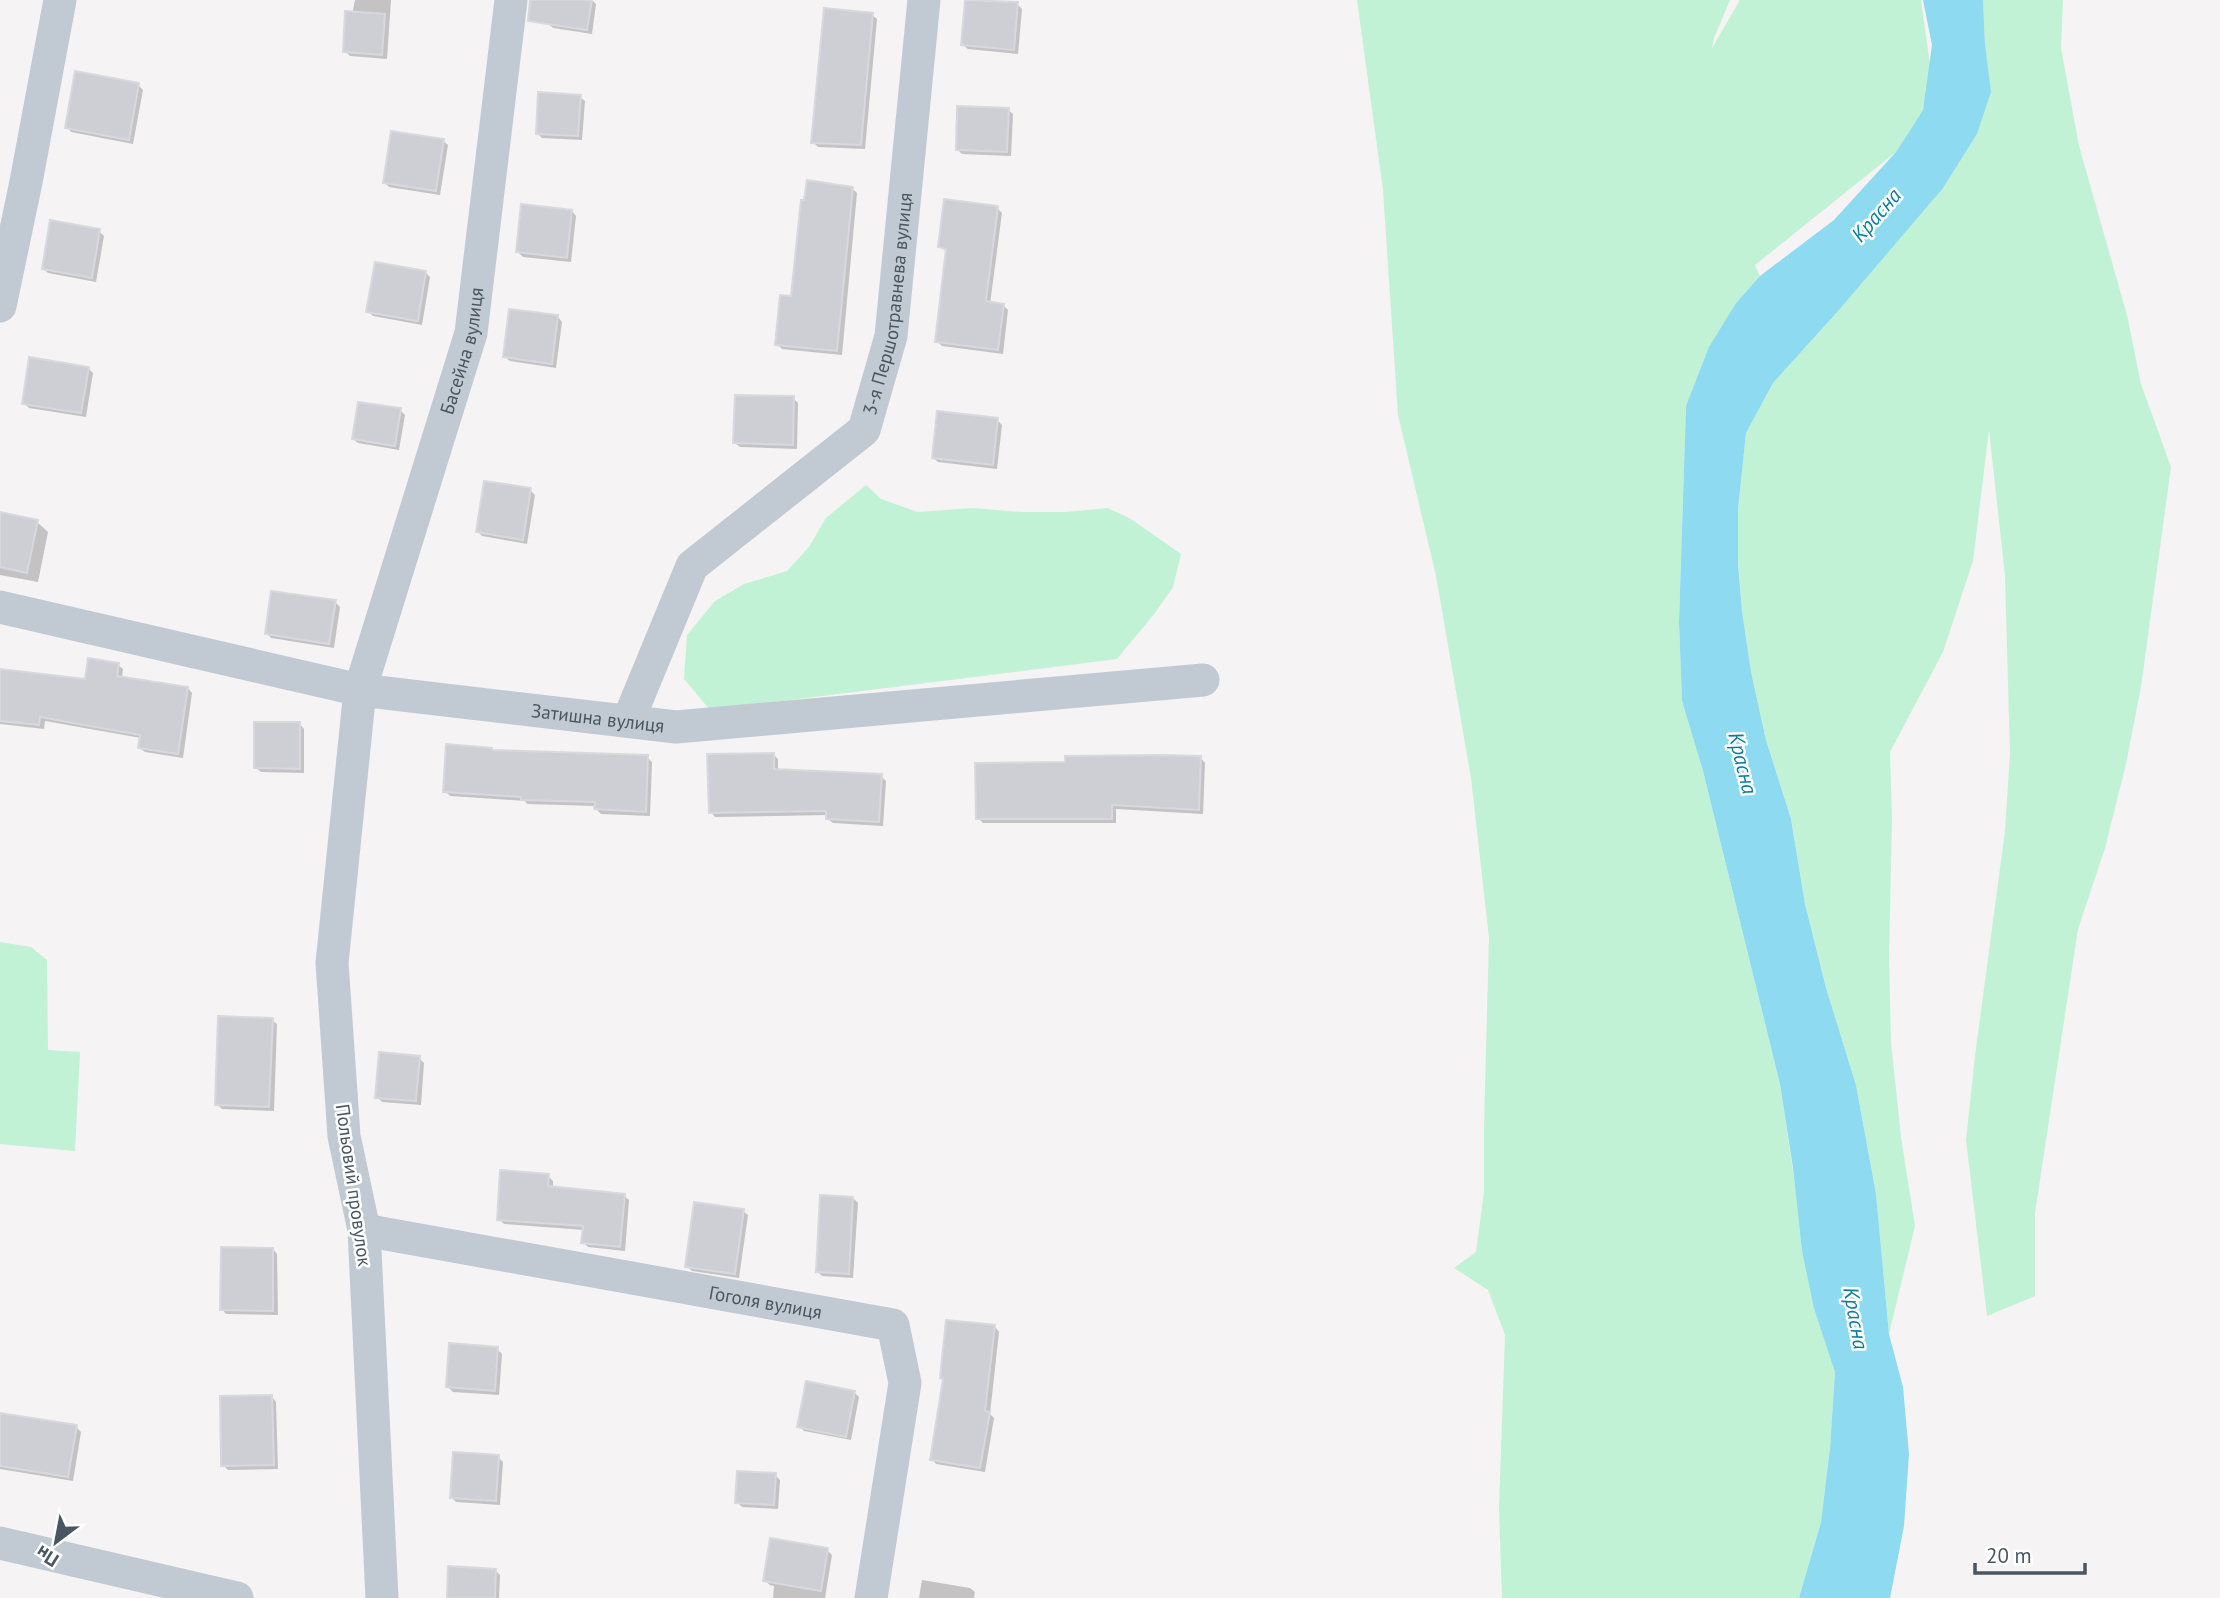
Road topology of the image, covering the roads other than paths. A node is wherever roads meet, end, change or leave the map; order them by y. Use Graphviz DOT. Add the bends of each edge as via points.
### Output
graph roads {
  1 [pos="60,0"];
  2 [pos="511,0"];
  3 [pos="924,0"];
  4 [pos="0,306"];
  5 [pos="0,607"];
  6 [pos="1203,680"];
  7 [pos="360,690"];
  8 [pos="628,721"];
  9 [pos="364,1230"];
  10 [pos="0,1543"];
  11 [pos="237,1598"];
  12 [pos="382,1598"];
  13 [pos="871,1598"];
  1 -- 4 [label="street"];
  2 -- 7 [label="street, Басейна вулиця" via="471,333"];
  3 -- 8 [label="street, 3-я Першотравнева вулиця" via="891,336 864,430 692,566"];
  5 -- 7 [label="street, Затишна вулиця"];
  6 -- 8 [label="street, Затишна вулиця" via="676,727"];
  7 -- 8 [label="street, Затишна вулиця"];
  7 -- 9 [label="street, Польовий провулок" via="332,964 344,1136"];
  9 -- 12 [label="street, Польовий провулок"];
  9 -- 13 [label="street, Гоголя вулиця" via="893,1325 905,1383"];
  10 -- 11 [label="street"];
}
